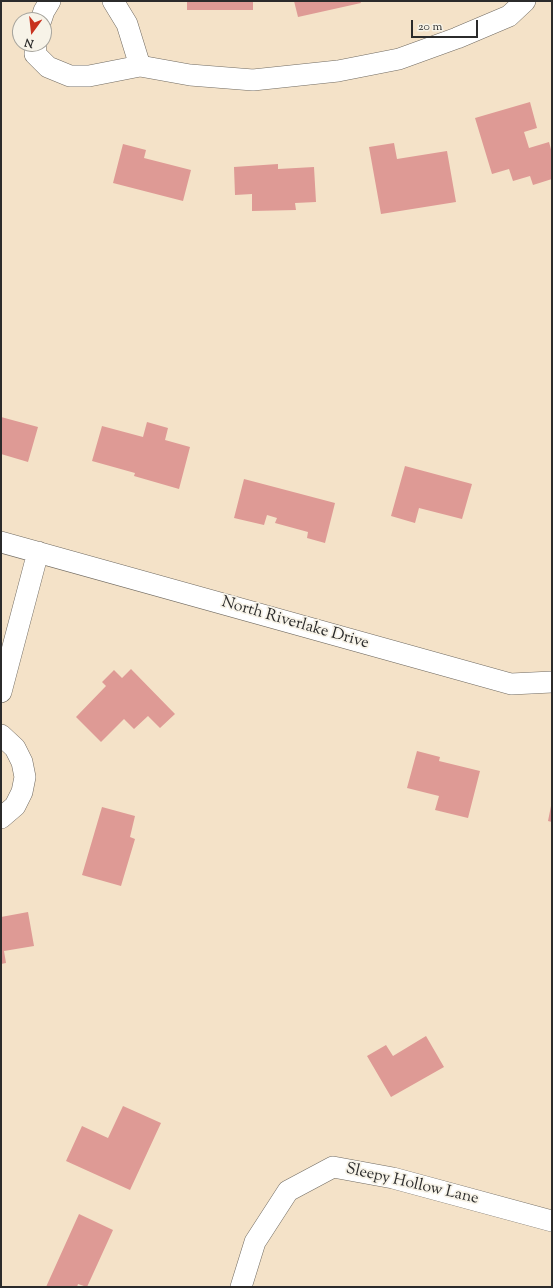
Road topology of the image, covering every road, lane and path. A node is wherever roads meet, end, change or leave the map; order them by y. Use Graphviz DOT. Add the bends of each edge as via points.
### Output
graph roads {
  1 [pos="50,1"];
  2 [pos="113,1"];
  3 [pos="525,1"];
  4 [pos="44,12"];
  5 [pos="35,52"];
  6 [pos="140,66"];
  7 [pos="1,542"];
  8 [pos="38,552"];
  9 [pos="552,682"];
  10 [pos="1,692"];
  11 [pos="1,735"];
  12 [pos="1,818"];
  13 [pos="552,1221"];
  14 [pos="241,1287"];
  1 -- 4 [label="street"];
  2 -- 6 [label="street" via="127,24"];
  3 -- 6 [label="street" via="509,16 457,38 399,58 338,71 253,80 190,75"];
  5 -- 6 [label="street" via="48,67 70,76 89,76"];
  7 -- 8 [label="street, North Riverlake Drive"];
  8 -- 9 [label="street, North Riverlake Drive" via="511,684"];
  8 -- 10 [label="street"];
  11 -- 12 [label="street" via="15,748 22,762 24,777 22,792 15,806"];
  13 -- 14 [label="street, Sleepy Hollow Lane" via="393,1178 333,1167 288,1191 255,1242"];
}
